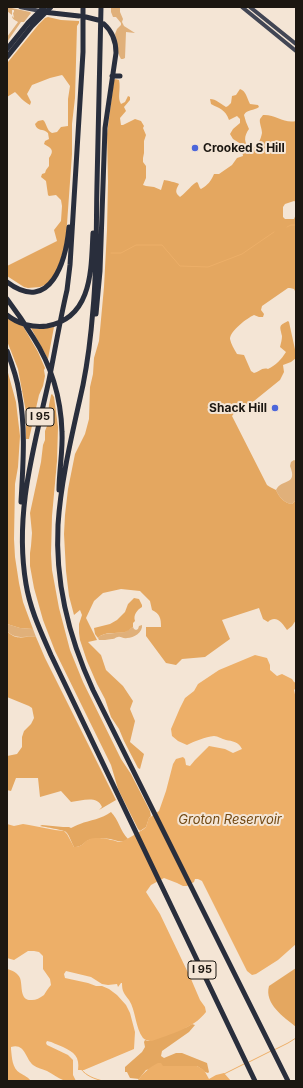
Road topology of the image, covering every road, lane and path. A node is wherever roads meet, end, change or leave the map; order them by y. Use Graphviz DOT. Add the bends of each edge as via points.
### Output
graph roads {
  1 [pos="20,7"];
  2 [pos="52,7"];
  3 [pos="83,7"];
  4 [pos="101,7"];
  5 [pos="242,7"];
  6 [pos="250,7"];
  7 [pos="42,9"];
  8 [pos="60,14"];
  9 [pos="80,16"];
  10 [pos="86,16"];
  11 [pos="100,18"];
  12 [pos="104,24"];
  13 [pos="296,44"];
  14 [pos="7,49"];
  15 [pos="296,51"];
  16 [pos="100,52"];
  17 [pos="7,57"];
  18 [pos="112,76"];
  19 [pos="120,76"];
  20 [pos="78,142"];
  21 [pos="7,282"];
  22 [pos="7,299"];
  23 [pos="7,315"];
  24 [pos="7,351"];
  25 [pos="7,357"];
  26 [pos="86,370"];
  27 [pos="19,390"];
  28 [pos="59,514"];
  29 [pos="26,582"];
  30 [pos="255,1081"];
  31 [pos="288,1081"];
  1 -- 7 [label="main road"];
  2 -- 7 [label="highway"];
  2 -- 8 [label="highway"];
  3 -- 20 [label="highway, I 95"];
  4 -- 11 [label="highway, I 95"];
  5 -- 15 [label="main road"];
  6 -- 13 [label="main road"];
  7 -- 8 [label="highway"];
  7 -- 14 [label="highway"];
  7 -- 17 [label="highway"];
  8 -- 9 [label="highway"];
  10 -- 11 [label="highway"];
  11 -- 16 [label="highway, I 95"];
  12 -- 18 [label="highway" via="111,32 116,53"];
  16 -- 23 [label="highway" via="93,230 86,292 74,312 58,323 41,327 23,324"];
  16 -- 26 [label="highway, I 95" via="94,294"];
  18 -- 19 [label="highway"];
  18 -- 26 [label="highway" via="104,142 99,286"];
  20 -- 21 [label="highway" via="69,234 59,270 50,284 35,291 23,291"];
  20 -- 29 [label="highway, I 95" via="68,284 24,498 22,538"];
  22 -- 28 [label="highway" via="33,336 45,359 58,396 62,432"];
  24 -- 27 [label="highway"];
  25 -- 27 [label="highway"];
  26 -- 28 [label="highway, I 95" via="63,480"];
  27 -- 29 [label="highway" via="24,434 21,555"];
  28 -- 31 [label="highway, I 95" via="58,546 62,593 71,634 90,685"];
  29 -- 30 [label="highway, I 95" via="28,596 48,648"];
}
